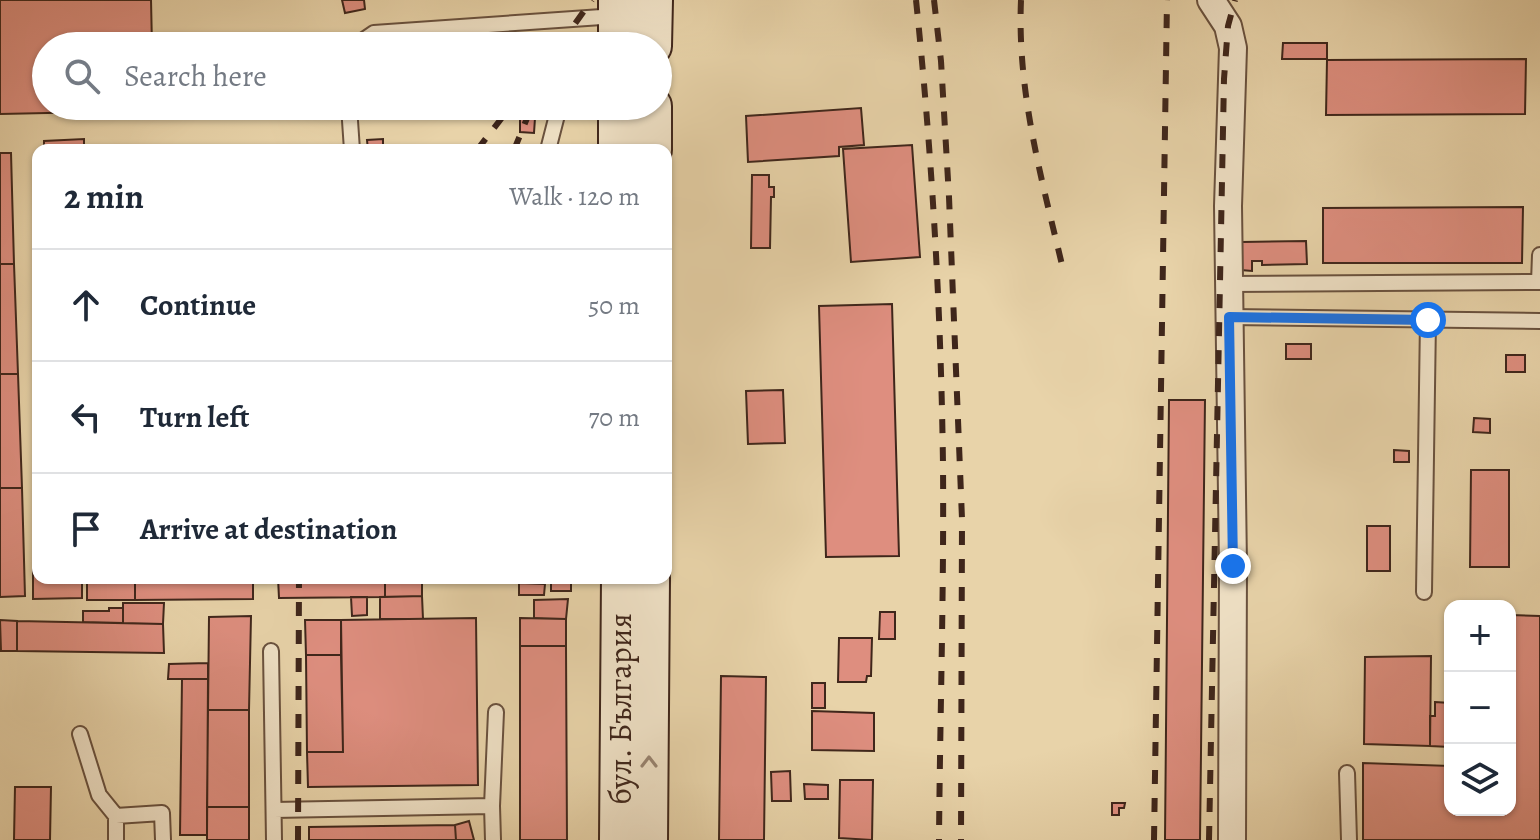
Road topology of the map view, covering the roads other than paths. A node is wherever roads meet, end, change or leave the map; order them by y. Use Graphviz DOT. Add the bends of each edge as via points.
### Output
graph roads {
  1 [pos="1211,0"];
  2 [pos="635,20"];
  3 [pos="394,32"];
  4 [pos="350,120"];
  5 [pos="556,120"];
  6 [pos="618,120"];
  7 [pos="652,120"];
  8 [pos="352,144"];
  9 [pos="550,144"];
  10 [pos="618,144"];
  11 [pos="652,144"];
  12 [pos="1540,255"];
  13 [pos="1540,282"];
  14 [pos="1229,284"];
  15 [pos="1229,317"];
  16 [pos="1428,320"];
  17 [pos="1540,321"];
  18 [pos="635,589"];
  19 [pos="1424,592"];
  20 [pos="271,651"];
  21 [pos="496,712"];
  22 [pos="80,734"];
  23 [pos="1347,773"];
  24 [pos="492,806"];
  25 [pos="274,810"];
  26 [pos="116,816"];
  27 [pos="116,840"];
  28 [pos="163,840"];
  29 [pos="274,840"];
  30 [pos="493,840"];
  31 [pos="619,840"];
  32 [pos="648,840"];
  33 [pos="1232,840"];
  34 [pos="1349,840"];
  1 -- 14 [label="street" via="1228,26 1233,48"];
  2 -- 3 [label="lane"];
  4 -- 8 [label="lane"];
  5 -- 9 [label="lane"];
  6 -- 10 [label="street"];
  7 -- 11 [label="street"];
  12 -- 13 [label="lane"];
  13 -- 14 [label="lane"];
  14 -- 15 [label="street"];
  15 -- 16 [label="lane"];
  15 -- 33 [label="street"];
  16 -- 17 [label="lane"];
  16 -- 19 [label="lane"];
  18 -- 31 [label="street, бул. България"];
  32 -- 18 [label="street, бул. България, one-way"];
  20 -- 25 [label="lane"];
  21 -- 24 [label="lane"];
  22 -- 26 [label="lane" via="99,795"];
  23 -- 34 [label="lane"];
  24 -- 25 [label="lane"];
  24 -- 30 [label="lane"];
  25 -- 29 [label="lane"];
  26 -- 27 [label="lane"];
  26 -- 28 [label="lane" via="162,813"];
}
